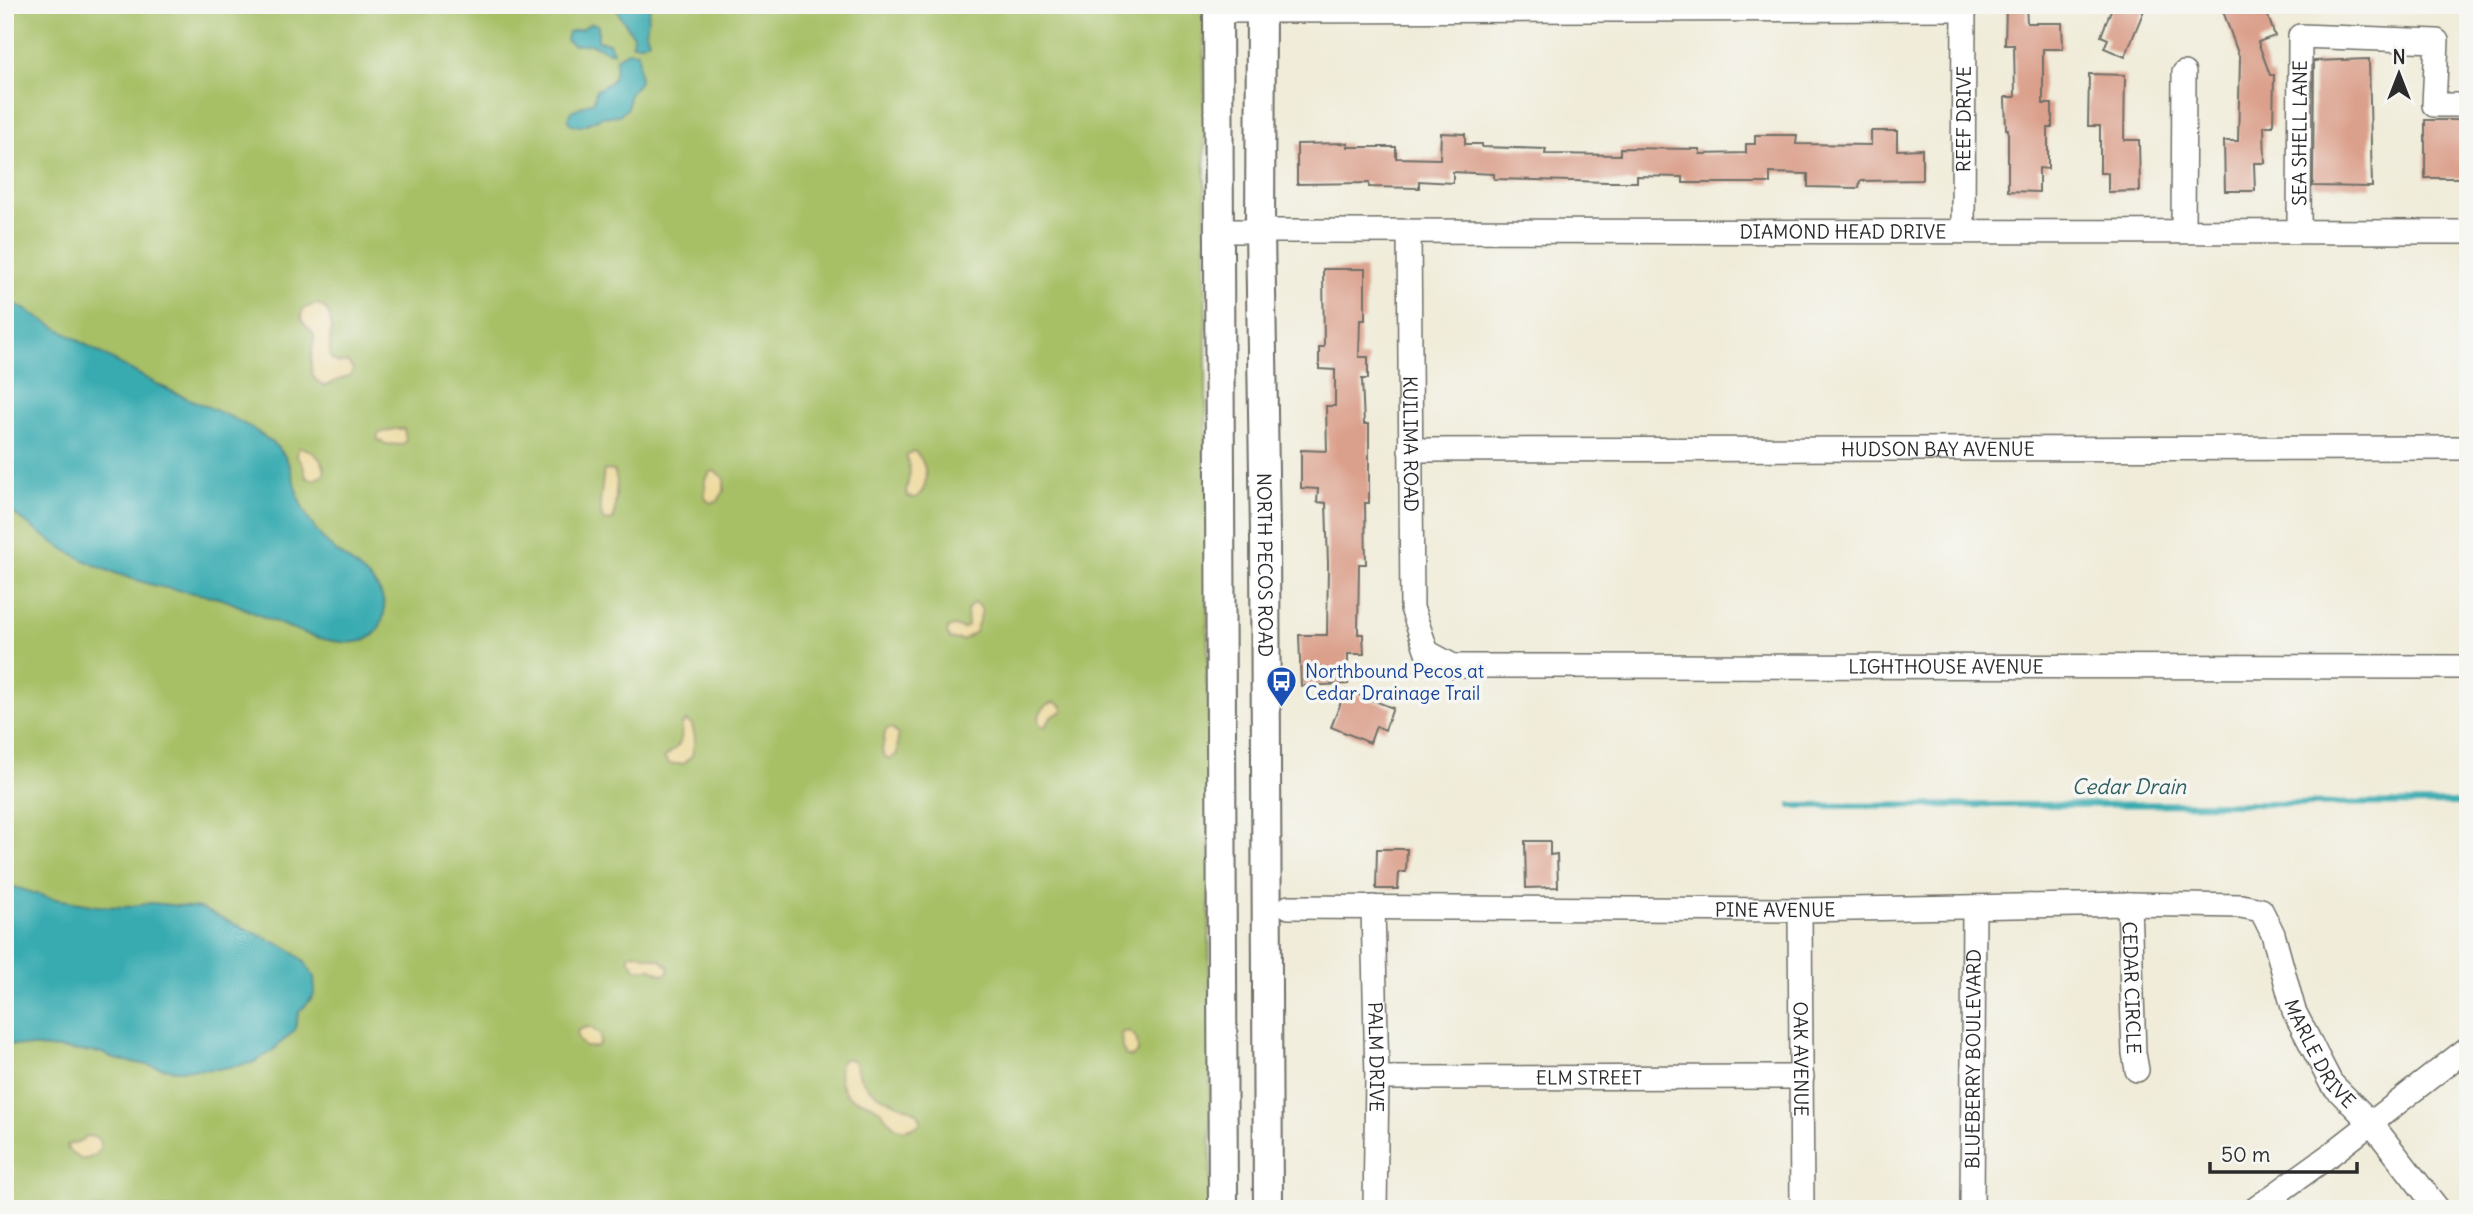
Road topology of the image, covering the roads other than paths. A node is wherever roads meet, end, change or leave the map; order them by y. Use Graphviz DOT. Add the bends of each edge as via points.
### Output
graph roads {
  1 [pos="1964,7"];
  2 [pos="1218,8"];
  3 [pos="1261,8"];
  4 [pos="2185,73"];
  5 [pos="2468,105"];
  6 [pos="1218,231"];
  7 [pos="1259,231"];
  8 [pos="1963,231"];
  9 [pos="2183,231"];
  10 [pos="2299,231"];
  11 [pos="1409,232"];
  12 [pos="2468,232"];
  13 [pos="2468,448"];
  14 [pos="1410,450"];
  15 [pos="1427,652"];
  16 [pos="2468,667"];
  17 [pos="2129,904"];
  18 [pos="1289,907"];
  19 [pos="1373,907"];
  20 [pos="1974,907"];
  21 [pos="1800,910"];
  22 [pos="2261,910"];
  23 [pos="2468,1048"];
  24 [pos="2137,1070"];
  25 [pos="1802,1077"];
  26 [pos="1377,1078"];
  27 [pos="2371,1123"];
  28 [pos="1223,1209"];
  29 [pos="1268,1209"];
  30 [pos="1376,1209"];
  31 [pos="1802,1209"];
  32 [pos="1972,1209"];
  33 [pos="2255,1209"];
  34 [pos="2438,1209"];
  1 -- 3 [label="street"];
  1 -- 8 [label="street, REEF DRIVE"];
  2 -- 3 [label="street"];
  2 -- 6 [label="main road"];
  3 -- 7 [label="main road, NORTH PECOS ROAD"];
  4 -- 9 [label="street"];
  5 -- 10 [label="street, SEA SHELL LANE" via="2434,105 2437,41 2300,36"];
  6 -- 7 [label="street, DIAMOND HEAD DRIVE"];
  6 -- 28 [label="main road"];
  7 -- 11 [label="street, DIAMOND HEAD DRIVE"];
  7 -- 29 [label="main road, NORTH PECOS ROAD"];
  8 -- 9 [label="street, DIAMOND HEAD DRIVE"];
  8 -- 11 [label="street, DIAMOND HEAD DRIVE"];
  9 -- 10 [label="street, DIAMOND HEAD DRIVE"];
  10 -- 12 [label="street, DIAMOND HEAD DRIVE"];
  11 -- 14 [label="street, KUILIMA ROAD"];
  13 -- 14 [label="street, HUDSON BAY AVENUE"];
  14 -- 15 [label="street, KUILIMA ROAD" via="1412,608"];
  15 -- 16 [label="street, LIGHTHOUSE AVENUE" via="1453,666"];
  17 -- 20 [label="street, PINE AVENUE"];
  17 -- 22 [label="street, PINE AVENUE"];
  17 -- 24 [label="street, CEDAR CIRCLE"];
  18 -- 19 [label="street, PINE AVENUE"];
  19 -- 21 [label="street, PINE AVENUE"];
  19 -- 26 [label="street, PALM DRIVE"];
  20 -- 21 [label="street, PINE AVENUE"];
  20 -- 32 [label="street, BLUEBERRY BOULEVARD"];
  21 -- 25 [label="street, OAK AVENUE"];
  22 -- 27 [label="street, MARLE DRIVE" via="2273,934 2294,1011 2331,1083"];
  23 -- 27 [label="street"];
  25 -- 26 [label="street, ELM STREET"];
  25 -- 31 [label="street, OAK AVENUE"];
  26 -- 30 [label="street, PALM DRIVE"];
  27 -- 33 [label="street"];
  27 -- 34 [label="street, MARLE DRIVE"];
}
